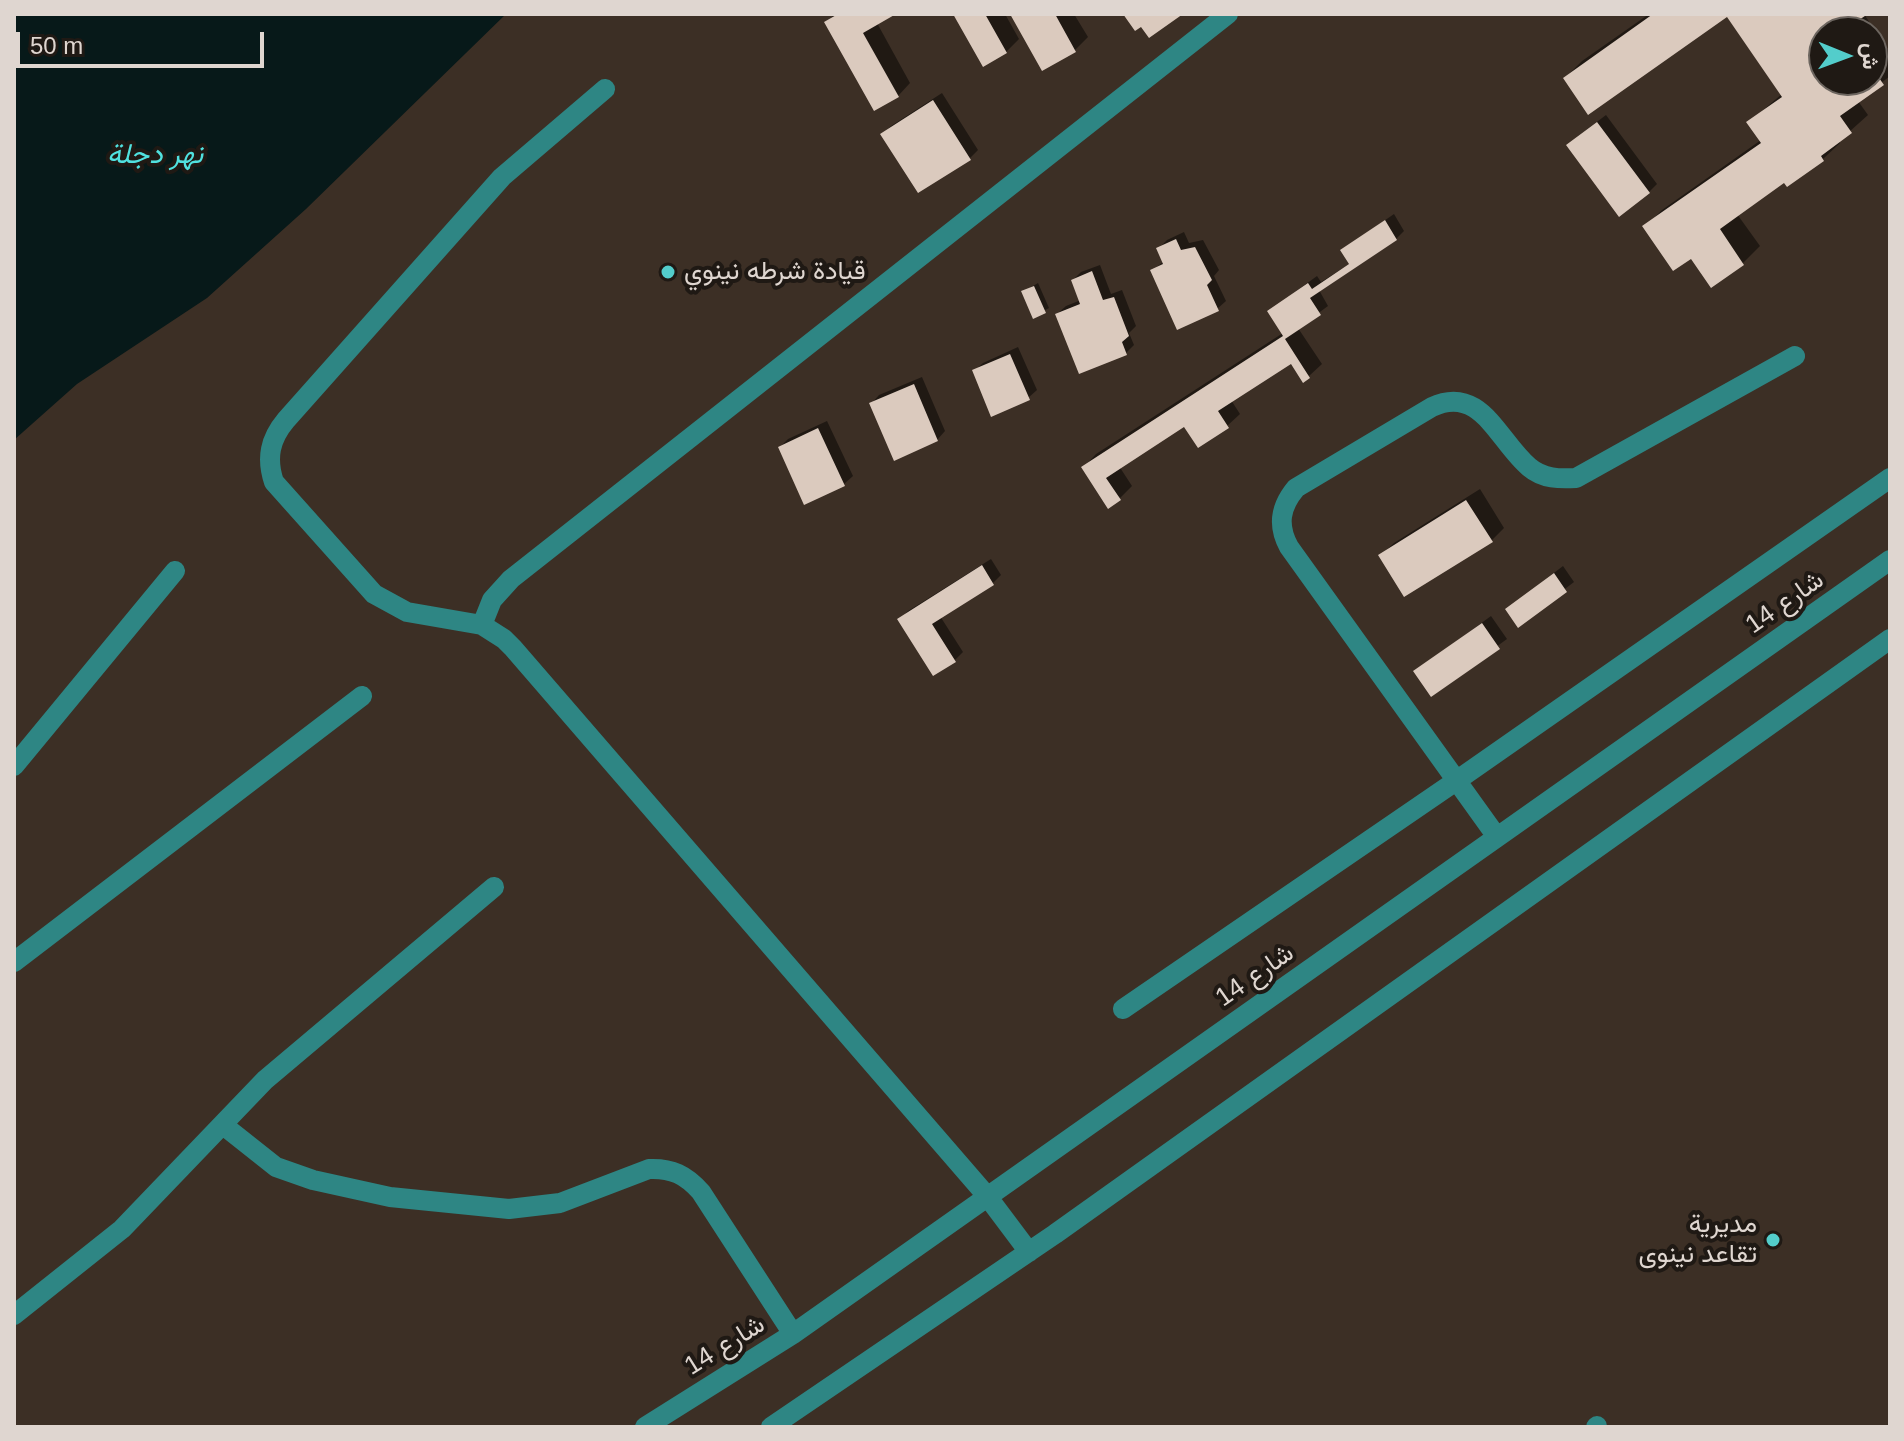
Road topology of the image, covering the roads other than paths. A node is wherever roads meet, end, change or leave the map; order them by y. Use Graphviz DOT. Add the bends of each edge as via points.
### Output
graph roads {
  1 [pos="1228,14"];
  2 [pos="605,89"];
  3 [pos="1795,356"];
  4 [pos="1890,478"];
  5 [pos="1890,560"];
  6 [pos="175,571"];
  7 [pos="482,625"];
  8 [pos="1890,639"];
  9 [pos="362,696"];
  10 [pos="14,766"];
  11 [pos="1456,781"];
  12 [pos="1497,837"];
  13 [pos="494,887"];
  14 [pos="14,962"];
  15 [pos="1123,1009"];
  16 [pos="223,1125"];
  17 [pos="987,1196"];
  18 [pos="1029,1252"];
  19 [pos="14,1315"];
  20 [pos="793,1334"];
  21 [pos="645,1427"];
  22 [pos="771,1427"];
  1 -- 7 [label="street" via="511,579 492,600"];
  2 -- 7 [label="street" via="502,177 286,420 272,443 270,469 282,493 374,594 407,612"];
  3 -- 11 [label="street" via="1576,478 1549,477 1529,467 1481,412 1452,400 1296,488 1284,506 1281,527 1289,547"];
  4 -- 11 [label="street"];
  5 -- 12 [label="street, شارع 14"];
  6 -- 10 [label="street"];
  7 -- 17 [label="street" via="513,648"];
  8 -- 18 [label="street"];
  9 -- 14 [label="street"];
  11 -- 12 [label="street"];
  11 -- 15 [label="street"];
  12 -- 17 [label="street, شارع 14"];
  13 -- 16 [label="street" via="265,1080"];
  16 -- 19 [label="street" via="122,1229"];
  16 -- 20 [label="street" via="276,1167 338,1187 405,1198 526,1209 560,1203 649,1169 678,1173 701,1192"];
  17 -- 18 [label="street"];
  17 -- 20 [label="street, شارع 14"];
  18 -- 22 [label="street"];
  20 -- 21 [label="street, شارع 14"];
}
